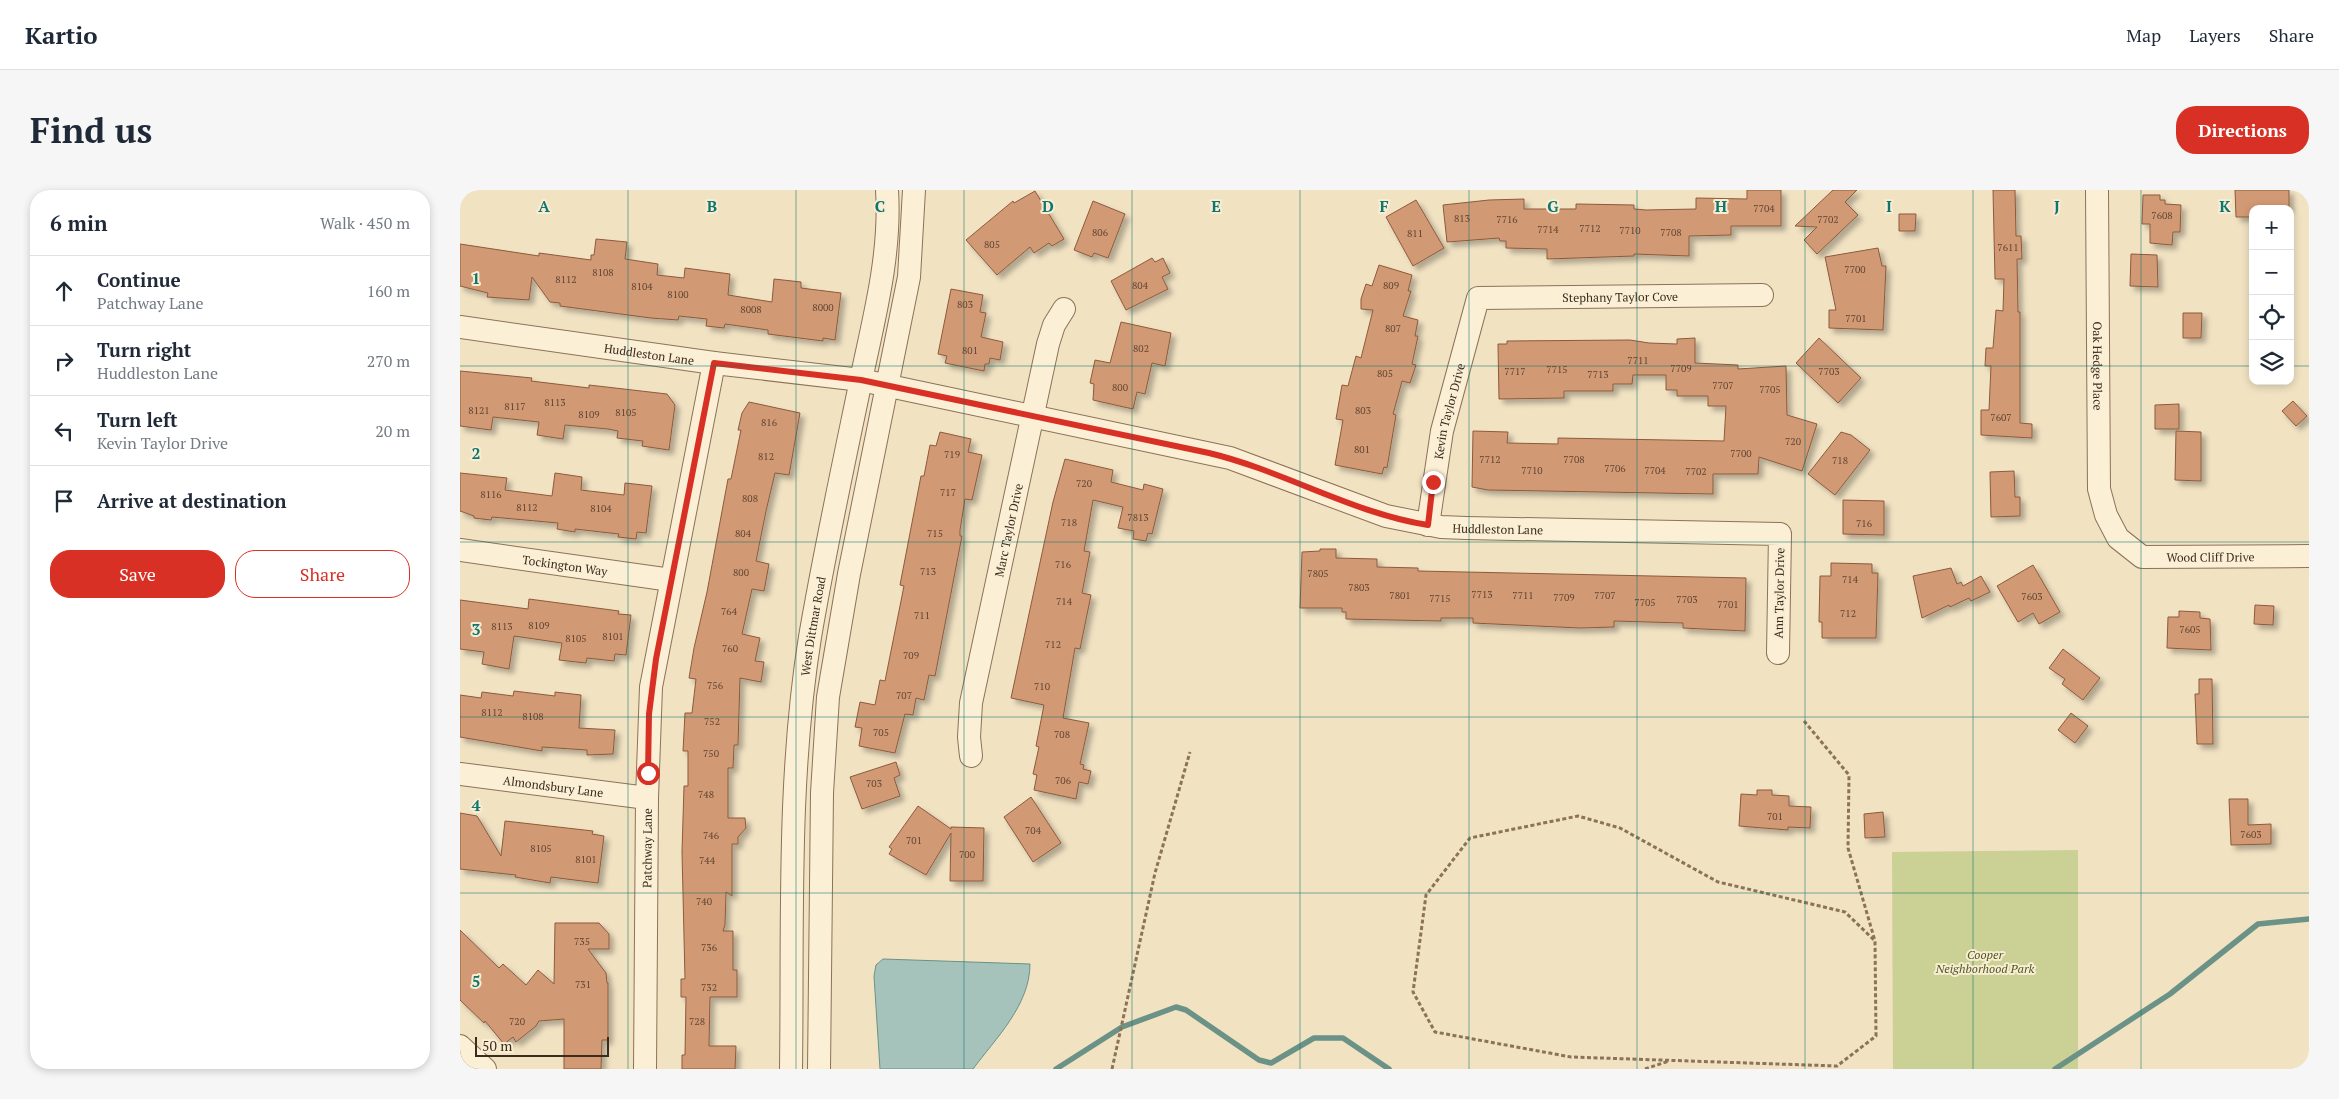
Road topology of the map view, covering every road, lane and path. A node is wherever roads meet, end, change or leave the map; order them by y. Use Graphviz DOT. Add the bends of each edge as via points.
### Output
graph roads {
  1 [pos="887,190"];
  2 [pos="914,190"];
  3 [pos="2097,190"];
  4 [pos="1762,295"];
  5 [pos="1478,298"];
  6 [pos="1064,309"];
  7 [pos="460,327"];
  8 [pos="714,363"];
  9 [pos="861,380"];
  10 [pos="888,386"];
  11 [pos="1031,416"];
  12 [pos="1428,525"];
  13 [pos="1780,534"];
  14 [pos="2118,538"];
  15 [pos="460,550"];
  16 [pos="2309,556"];
  17 [pos="671,580"];
  18 [pos="1778,653"];
  19 [pos="1804,721"];
  20 [pos="1190,752"];
  21 [pos="971,756"];
  22 [pos="460,774"];
  23 [pos="647,798"];
  24 [pos="1875,941"];
  25 [pos="460,1046"];
  26 [pos="1672,1060"];
  27 [pos="485,1069"];
  28 [pos="645,1069"];
  29 [pos="792,1069"];
  30 [pos="819,1069"];
  31 [pos="1112,1069"];
  32 [pos="1645,1069"];
  1 -- 9 [label="street, West Dittmar Road" via="884,268"];
  2 -- 10 [label="street, West Dittmar Road" via="910,277"];
  3 -- 14 [label="street, Oak Hedge Place" via="2099,489 2106,515"];
  4 -- 5 [label="street, Stephany Taylor Cove"];
  5 -- 12 [label="street, Kevin Taylor Drive" via="1442,431"];
  6 -- 11 [label="street, Marc Taylor Drive" via="1048,344"];
  7 -- 8 [label="street, Huddleston Lane"];
  8 -- 9 [label="street, Huddleston Lane"];
  8 -- 17 [label="street, Patchway Lane"];
  9 -- 10 [label="street, Huddleston Lane"];
  9 -- 29 [label="street, West Dittmar Road" via="820,576 802,690 794,785"];
  10 -- 11 [label="street, Huddleston Lane"];
  10 -- 30 [label="street, West Dittmar Road" via="849,574 828,697 822,793"];
  11 -- 12 [label="street, Huddleston Lane" via="1230,458 1386,516"];
  11 -- 21 [label="street, Marc Taylor Drive" via="972,703"];
  12 -- 13 [label="street, Huddleston Lane"];
  13 -- 18 [label="street, Ann Taylor Drive"];
  14 -- 16 [label="street, Wood Cliff Drive" via="2142,557"];
  15 -- 17 [label="street, Tockington Way"];
  17 -- 23 [label="street, Patchway Lane" via="652,687"];
  19 -- 24 [label="path" via="1849,775 1848,848"];
  20 -- 31 [label="path" via="1155,873"];
  22 -- 23 [label="street, Almondsbury Lane"];
  23 -- 28 [label="street, Patchway Lane"];
  24 -- 26 [label="path" via="1876,1036 1837,1066"];
  24 -- 26 [label="path" via="1844,912 1718,882 1620,828 1578,816 1470,838 1426,895 1413,992 1435,1032 1571,1057"];
  25 -- 27 [label="street"];
  26 -- 32 [label="path"];
}
